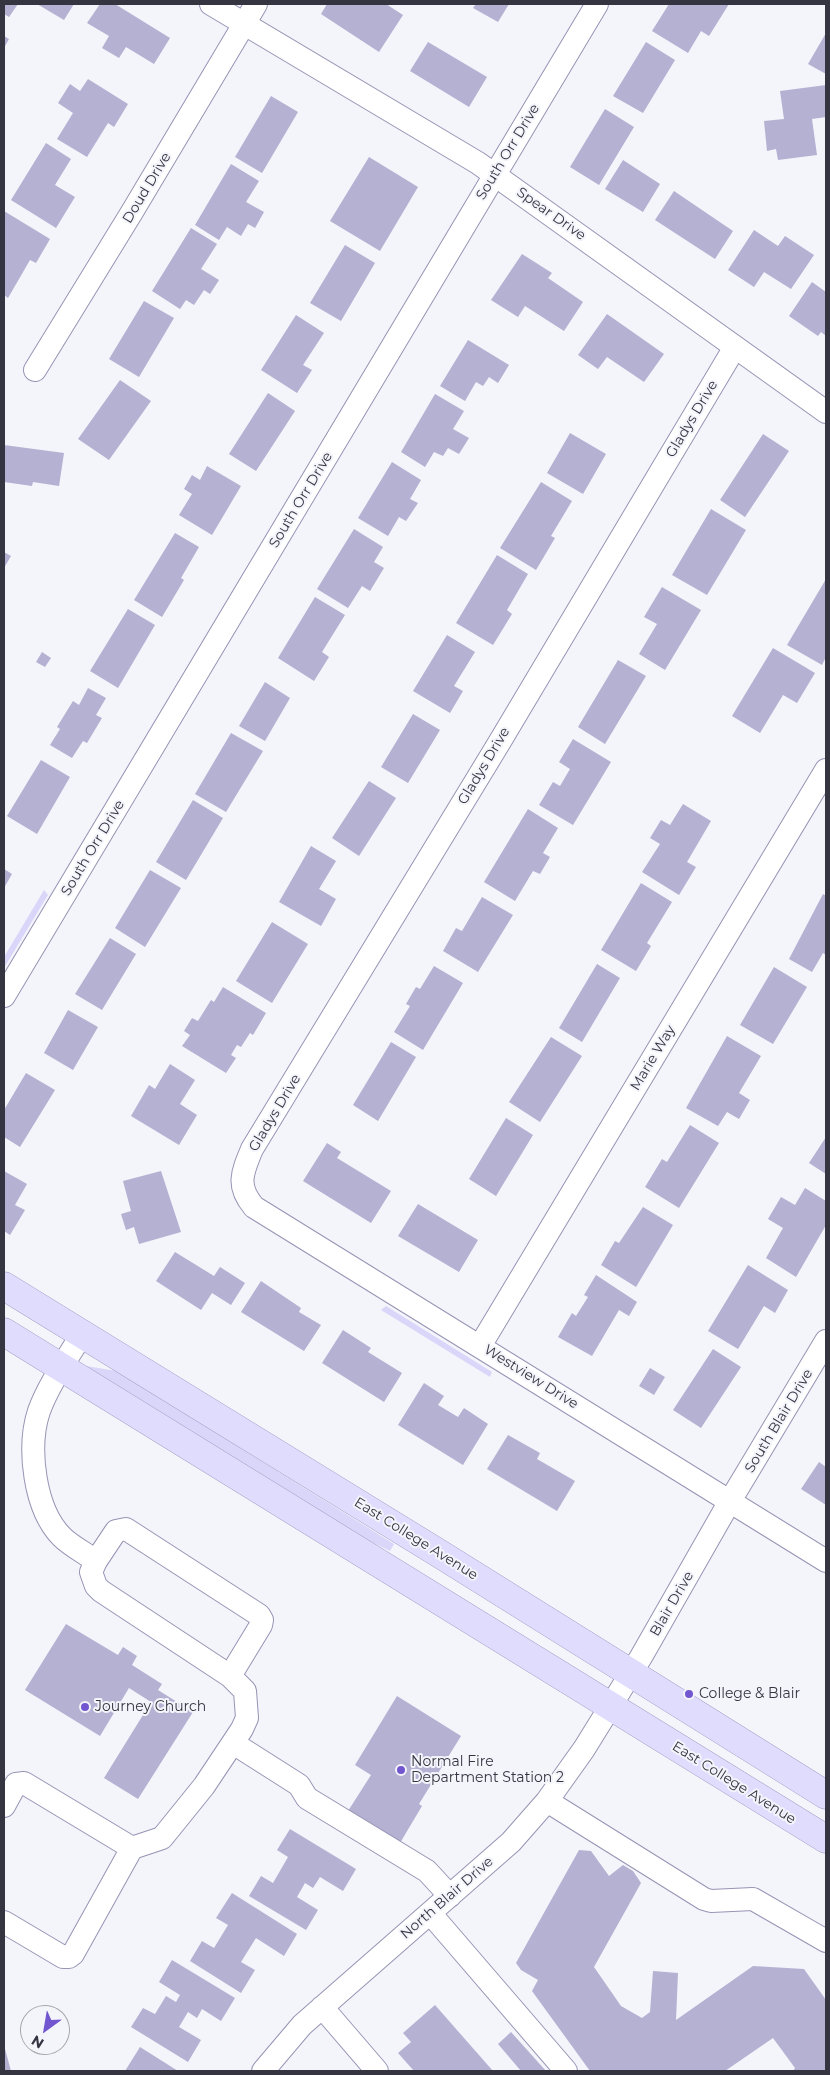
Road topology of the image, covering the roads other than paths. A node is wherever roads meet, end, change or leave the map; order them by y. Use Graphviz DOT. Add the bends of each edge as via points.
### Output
graph roads {
  1 [pos="211,4"];
  2 [pos="256,4"];
  3 [pos="597,4"];
  4 [pos="244,24"];
  5 [pos="494,175"];
  6 [pos="735,347"];
  7 [pos="35,370"];
  8 [pos="826,412"];
  9 [pos="826,770"];
  10 [pos="4,996"];
  11 [pos="243,1188"];
  12 [pos="4,1286"];
  13 [pos="4,1332"];
  14 [pos="82,1334"];
  15 [pos="826,1341"];
  16 [pos="480,1346"];
  17 [pos="62,1368"];
  18 [pos="730,1501"];
  19 [pos="96,1561"];
  20 [pos="826,1561"];
  21 [pos="631,1673"];
  22 [pos="230,1676"];
  23 [pos="610,1706"];
  24 [pos="233,1743"];
  25 [pos="826,1795"];
  26 [pos="547,1801"];
  27 [pos="4,1806"];
  28 [pos="826,1839"];
  29 [pos="132,1848"];
  30 [pos="450,1896"];
  31 [pos="430,1913"];
  32 [pos="4,1922"];
  33 [pos="826,1941"];
  34 [pos="322,2007"];
  35 [pos="263,2071"];
  36 [pos="377,2071"];
  37 [pos="566,2071"];
  1 -- 4 [label="street, Spear Drive"];
  2 -- 4 [label="street, Doud Drive"];
  3 -- 5 [label="street, South Orr Drive"];
  4 -- 5 [label="street, Spear Drive"];
  4 -- 7 [label="street, Doud Drive"];
  5 -- 6 [label="street, Spear Drive"];
  5 -- 10 [label="street, South Orr Drive"];
  6 -- 8 [label="street, Spear Drive"];
  6 -- 11 [label="street, Gladys Drive" via="252,1149 244,1168"];
  9 -- 16 [label="street, Marie Way"];
  11 -- 16 [label="street, Westview Drive" via="254,1207"];
  12 -- 14 [label="main road, East College Avenue"];
  13 -- 17 [label="main road, East College Avenue"];
  14 -- 17 [label="street"];
  14 -- 21 [label="main road, East College Avenue"];
  15 -- 18 [label="street, South Blair Drive"];
  16 -- 18 [label="street, Westview Drive"];
  17 -- 19 [label="street" via="39,1412 35,1474 48,1519 62,1538"];
  17 -- 23 [label="main road, East College Avenue"];
  18 -- 20 [label="street, Westview Drive"];
  18 -- 21 [label="street, Blair Drive"];
  19 -- 22 [label="street" via="91,1572 101,1591"];
  19 -- 22 [label="street" via="116,1531 126,1529 259,1615 261,1625"];
  21 -- 23 [label="street, Blair Drive"];
  21 -- 25 [label="main road, East College Avenue"];
  22 -- 24 [label="street" via="245,1691 247,1706 247,1718"];
  23 -- 26 [label="street, North Blair Drive"];
  23 -- 28 [label="main road, East College Avenue"];
  24 -- 29 [label="street" via="204,1786 162,1838"];
  24 -- 30 [label="street" via="299,1785 307,1798 427,1871"];
  26 -- 30 [label="street, North Blair Drive" via="511,1842"];
  26 -- 33 [label="street" via="704,1899 753,1899"];
  27 -- 29 [label="street" via="16,1784 24,1783"];
  29 -- 32 [label="street" via="69,1958"];
  30 -- 31 [label="street, North Blair Drive"];
  31 -- 34 [label="street, North Blair Drive"];
  31 -- 37 [label="street"];
  34 -- 35 [label="street, North Blair Drive" via="302,2025"];
  34 -- 36 [label="street"];
}
